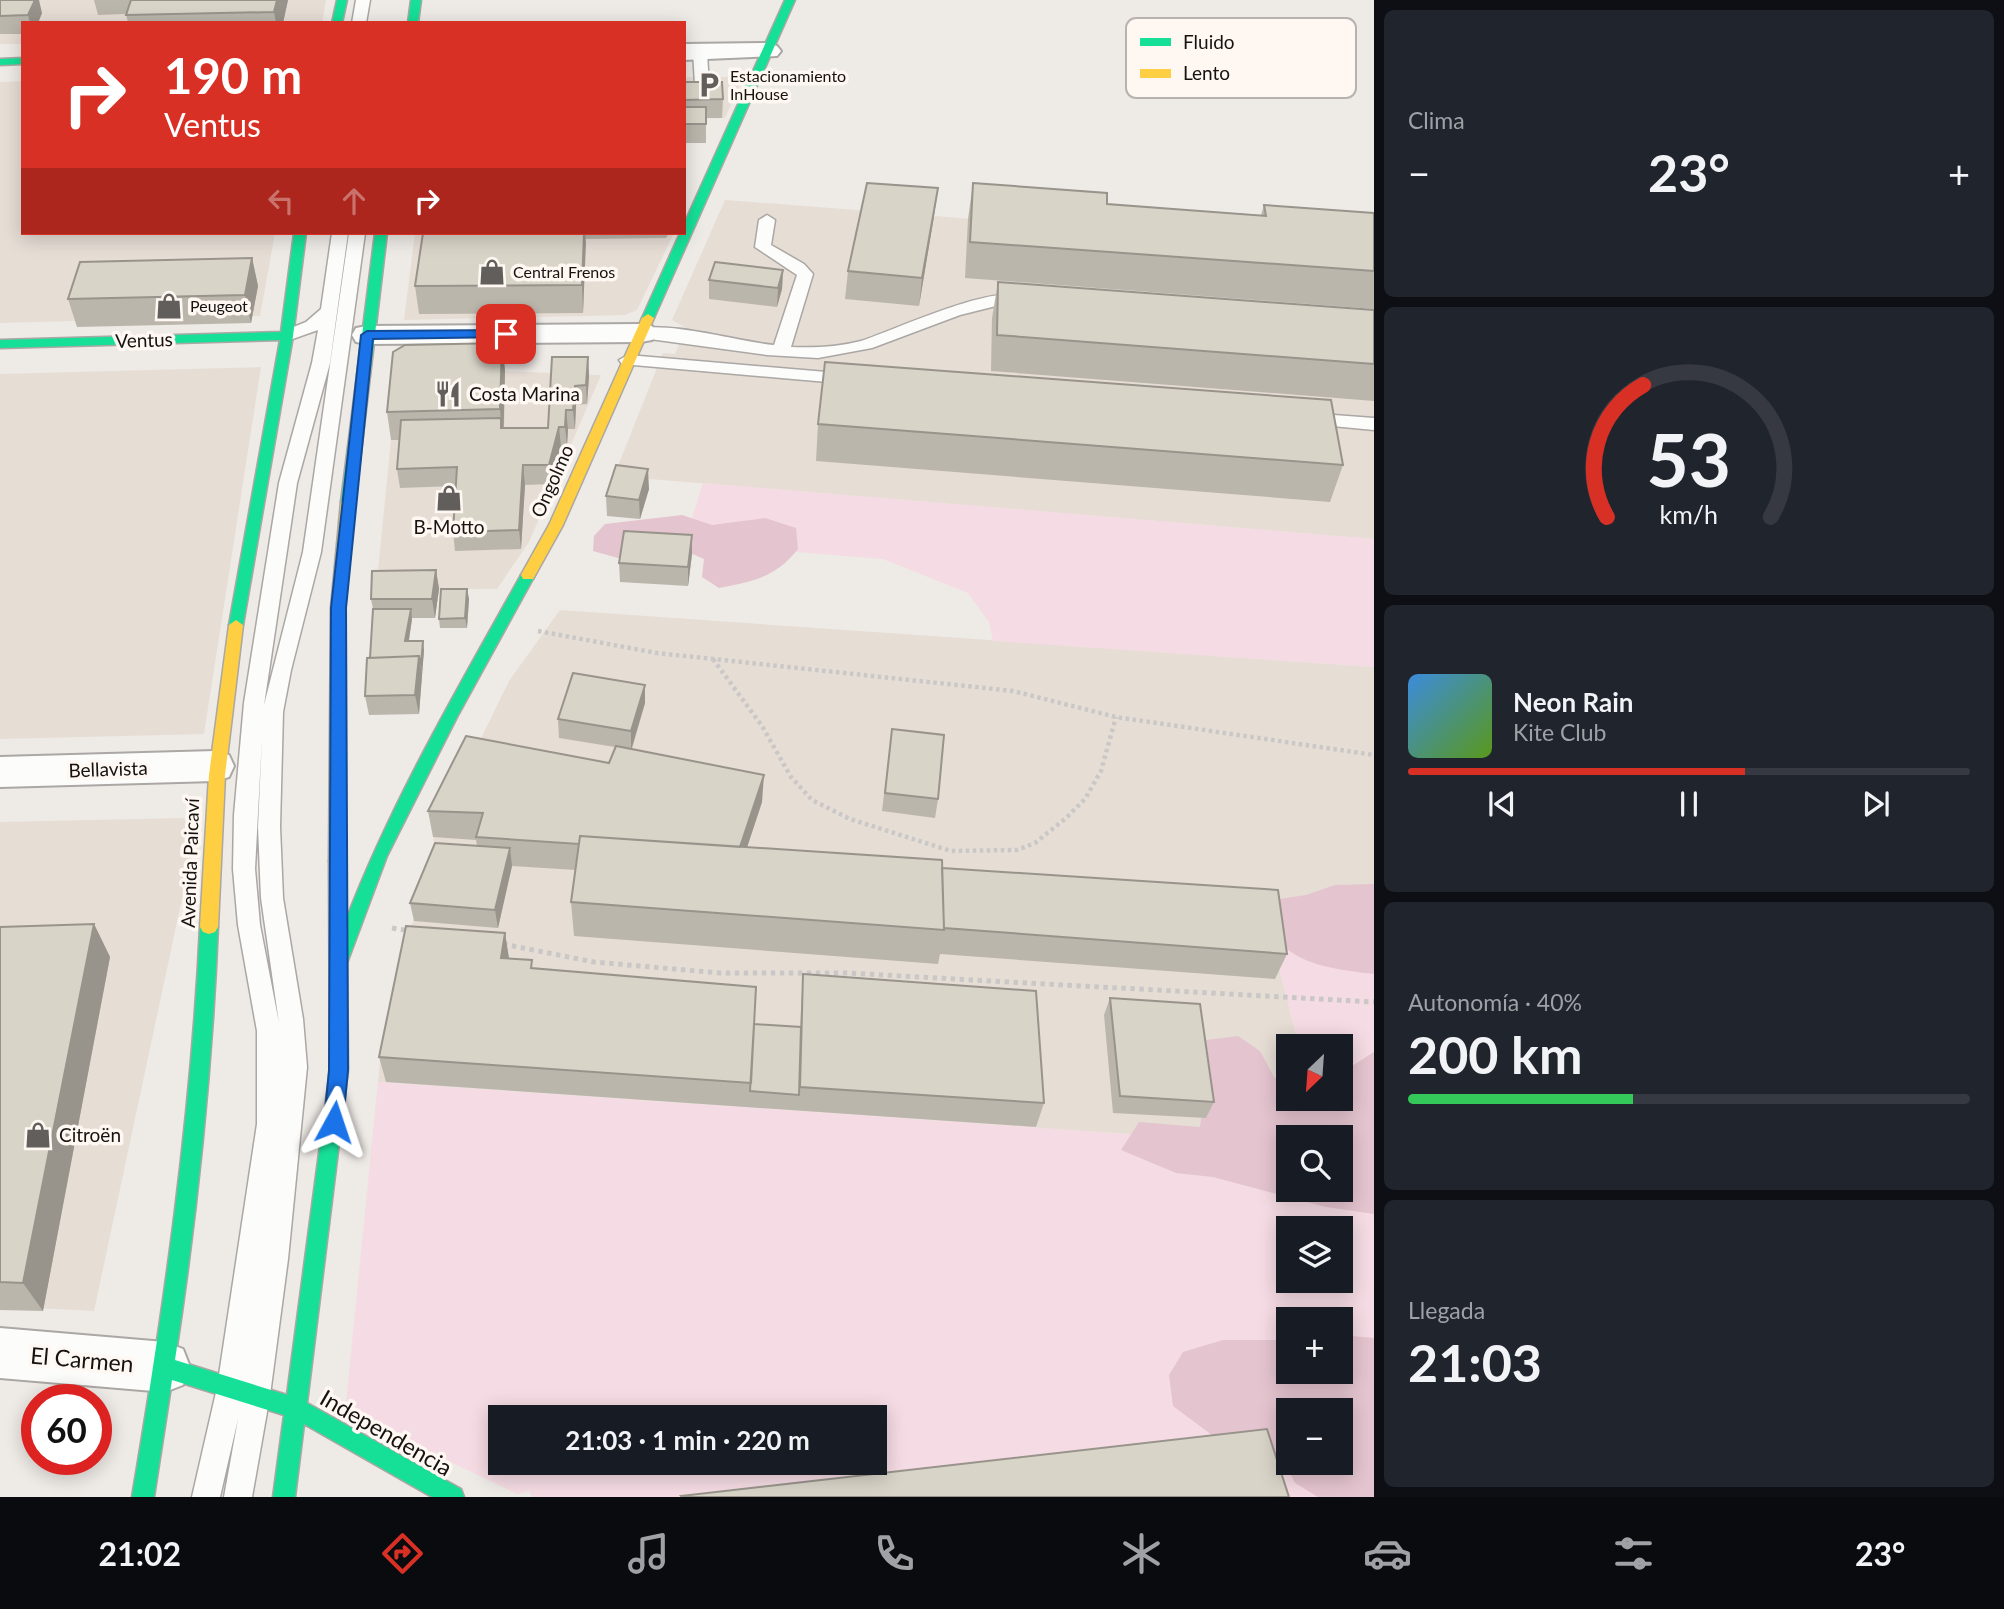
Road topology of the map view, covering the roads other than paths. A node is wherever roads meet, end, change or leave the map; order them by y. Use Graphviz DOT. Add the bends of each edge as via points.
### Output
graph roads {
  1 [pos="342,0"];
  2 [pos="363,0"];
  3 [pos="375,0"];
  4 [pos="416,0"];
  5 [pos="790,0"];
  6 [pos="337,21"];
  7 [pos="359,21"];
  8 [pos="373,21"];
  9 [pos="413,21"];
  10 [pos="768,51"];
  11 [pos="692,52"];
  12 [pos="21,61"];
  13 [pos="0,62"];
  14 [pos="686,92"];
  15 [pos="767,220"];
  16 [pos="686,233"];
  17 [pos="300,235"];
  18 [pos="340,235"];
  19 [pos="356,235"];
  20 [pos="381,235"];
  21 [pos="685,235"];
  22 [pos="1041,301"];
  23 [pos="329,310"];
  24 [pos="367,335"];
  25 [pos="287,336"];
  26 [pos="0,344"];
  27 [pos="635,346"];
  28 [pos="782,350"];
  29 [pos="861,380"];
  30 [pos="1291,417"];
  31 [pos="1374,424"];
  32 [pos="215,766"];
  33 [pos="0,772"];
  34 [pos="336,971"];
  35 [pos="0,1353"];
  36 [pos="165,1367"];
  37 [pos="244,1392"];
  38 [pos="297,1409"];
  39 [pos="143,1497"];
  40 [pos="206,1497"];
  41 [pos="238,1497"];
  42 [pos="284,1497"];
  43 [pos="453,1497"];
  1 -- 6 [label="main road"];
  2 -- 7 [label="lane"];
  3 -- 8 [label="lane"];
  4 -- 9 [label="main road"];
  5 -- 10 [label="main road, Ongolmo"];
  10 -- 11 [label="street"];
  10 -- 16 [label="main road, Ongolmo"];
  11 -- 14 [label="lane" via="702,88"];
  12 -- 13 [label="main road"];
  15 -- 28 [label="lane" via="763,247 805,274"];
  17 -- 25 [label="main road, Avenida Paicaví"];
  18 -- 23 [label="lane"];
  19 -- 37 [label="lane" via="312,552 272,721 268,827 272,898 295,1067 291,1125"];
  20 -- 24 [label="main road"];
  21 -- 27 [label="main road, Ongolmo"];
  22 -- 28 [label="lane" via="1013,299 972,306 842,351"];
  23 -- 25 [label="lane" via="312,326"];
  23 -- 37 [label="lane" via="315,389 288,483 251,727 245,889 269,1031 271,1094"];
  24 -- 27 [label="street"];
  24 -- 34 [label="main road" via="338,608"];
  25 -- 26 [label="main road, Ventus"];
  25 -- 32 [label="main road, Avenida Paicaví"];
  27 -- 28 [label="lane" via="668,333"];
  27 -- 29 [label="lane"];
  27 -- 34 [label="main road, Ongolmo" via="542,554 423,766 379,856"];
  30 -- 31 [label="lane"];
  32 -- 33 [label="street, Bellavista"];
  32 -- 36 [label="main road, Avenida Paicaví" via="204,1054"];
  34 -- 38 [label="main road" via="335,1109"];
  35 -- 36 [label="street, El Carmen"];
  36 -- 37 [label="main road, Independencia"];
  36 -- 39 [label="main road, Avenida Paicaví"];
  37 -- 38 [label="main road, Independencia"];
  37 -- 40 [label="lane"];
  37 -- 41 [label="lane"];
  38 -- 42 [label="main road"];
  38 -- 43 [label="main road, Independencia"];
}
